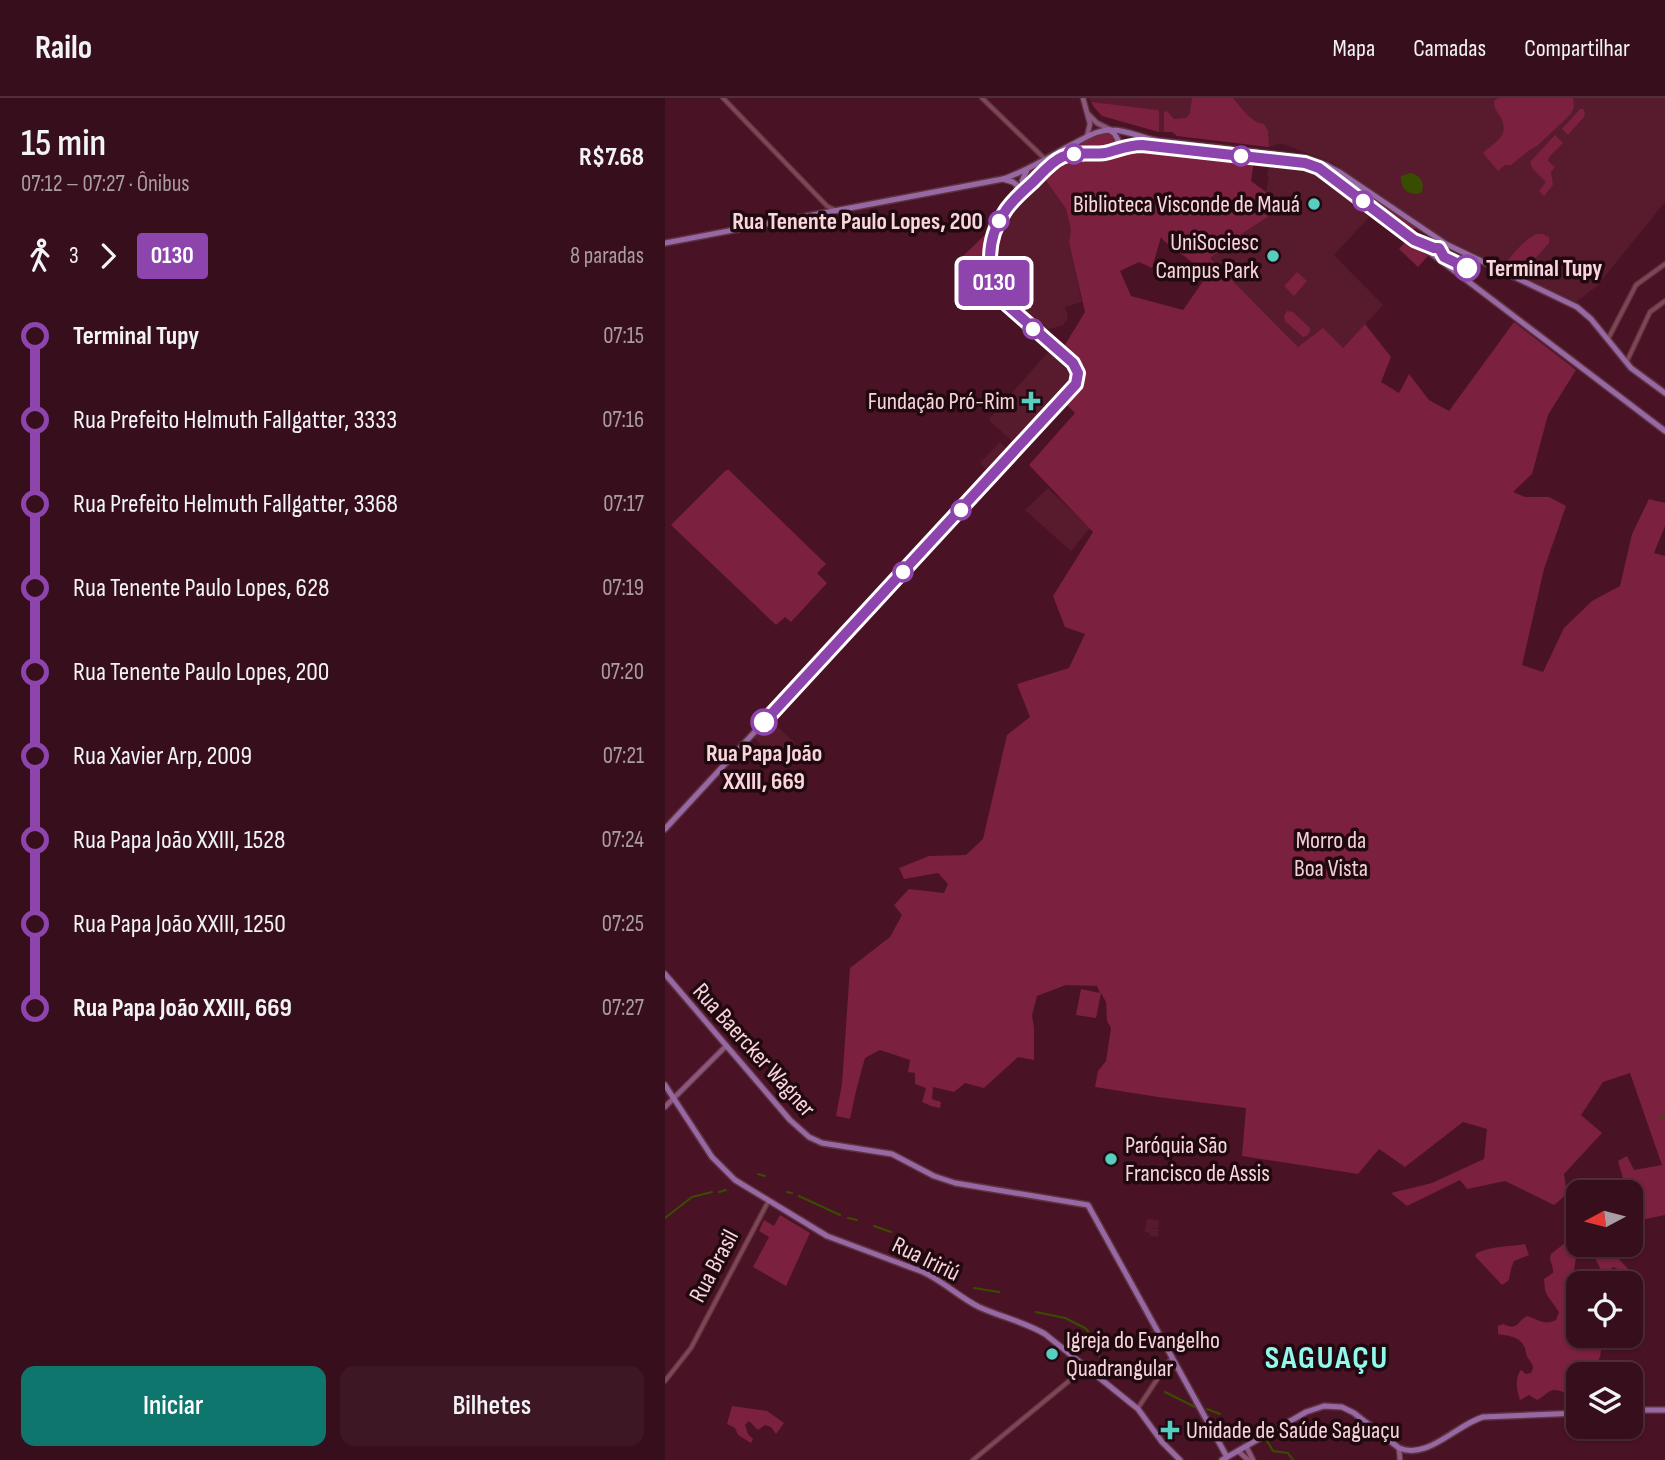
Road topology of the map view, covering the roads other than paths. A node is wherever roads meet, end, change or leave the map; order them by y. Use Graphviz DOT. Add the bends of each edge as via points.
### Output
graph roads {
  1 [pos="723,98"];
  2 [pos="982,98"];
  3 [pos="1083,98"];
  4 [pos="1086,110"];
  5 [pos="1109,130"];
  6 [pos="1087,137"];
  7 [pos="1115,149"];
  8 [pos="1045,159"];
  9 [pos="1028,168"];
  10 [pos="1003,179"];
  11 [pos="1030,185"];
  12 [pos="1017,198"];
  13 [pos="1384,202"];
  14 [pos="826,209"];
  15 [pos="1378,213"];
  16 [pos="1430,233"];
  17 [pos="1414,240"];
  18 [pos="665,243"];
  19 [pos="1665,264"];
  20 [pos="1665,301"];
  21 [pos="1608,340"];
  22 [pos="1626,363"];
  23 [pos="1665,393"];
  24 [pos="1665,431"];
  25 [pos="665,829"];
  26 [pos="665,974"];
  27 [pos="726,1046"];
  28 [pos="665,1085"];
  29 [pos="673,1099"];
  30 [pos="665,1107"];
  31 [pos="769,1200"];
  32 [pos="1172,1357"];
  33 [pos="1086,1367"];
  34 [pos="665,1381"];
  35 [pos="1138,1409"];
  36 [pos="1643,1410"];
  37 [pos="1665,1410"];
  38 [pos="1566,1414"];
  39 [pos="1246,1446"];
  40 [pos="1398,1446"];
  41 [pos="1238,1451"];
  42 [pos="1224,1459"];
  43 [pos="972,1460"];
  44 [pos="1181,1460"];
  45 [pos="1251,1460"];
  46 [pos="1400,1460"];
  1 -- 14 [label="street"];
  2 -- 8 [label="street"];
  3 -- 4 [label="main road"];
  4 -- 5 [label="main road"];
  4 -- 6 [label="main road"];
  5 -- 6 [label="main road"];
  5 -- 7 [label="main road" via="1118,140"];
  5 -- 13 [label="main road" via="1160,141 1311,159"];
  6 -- 8 [label="main road"];
  7 -- 11 [label="main road" via="1061,158"];
  7 -- 15 [label="main road" via="1146,145 1305,163"];
  8 -- 9 [label="main road"];
  9 -- 10 [label="main road"];
  9 -- 11 [label="main road" via="1022,181"];
  10 -- 12 [label="main road" via="1017,186"];
  10 -- 14 [label="main road"];
  11 -- 12 [label="main road"];
  12 -- 25 [label="main road" via="997,226 991,249 995,286 1006,304 1073,363 1078,373 1074,388"];
  13 -- 15 [label="main road"];
  13 -- 16 [label="main road"];
  14 -- 18 [label="main road"];
  15 -- 17 [label="main road"];
  16 -- 17 [label="main road" via="1415,231"];
  16 -- 21 [label="main road" via="1577,307"];
  17 -- 24 [label="main road"];
  19 -- 21 [label="street" via="1636,285"];
  20 -- 22 [label="street" via="1650,312"];
  21 -- 22 [label="main road"];
  22 -- 23 [label="main road"];
  26 -- 27 [label="main road, Rua Baercker Wagner"];
  27 -- 29 [label="main road"];
  27 -- 32 [label="main road, Rua Baercker Wagner" via="809,1138 892,1154 955,1183 1089,1205"];
  28 -- 29 [label="main road, Rua Iririú"];
  29 -- 30 [label="main road"];
  29 -- 31 [label="main road, Rua Iririú" via="715,1161 731,1177"];
  31 -- 33 [label="main road, Rua Iririú" via="827,1236 923,1272 975,1304 1040,1331"];
  31 -- 34 [label="street, Rua Brasil" via="691,1348"];
  32 -- 35 [label="street"];
  32 -- 42 [label="main road"];
  33 -- 35 [label="main road, Rua Iririú"];
  33 -- 43 [label="street"];
  35 -- 44 [label="main road, Rua Iririú"];
  36 -- 37 [label="main road"];
  38 -- 40 [label="main road" via="1483,1417 1427,1448 1415,1452"];
  39 -- 40 [label="main road" via="1324,1406 1354,1413"];
  39 -- 41 [label="main road"];
  39 -- 45 [label="main road"];
  40 -- 46 [label="main road"];
  41 -- 42 [label="main road"];
  41 -- 45 [label="main road"];
}
